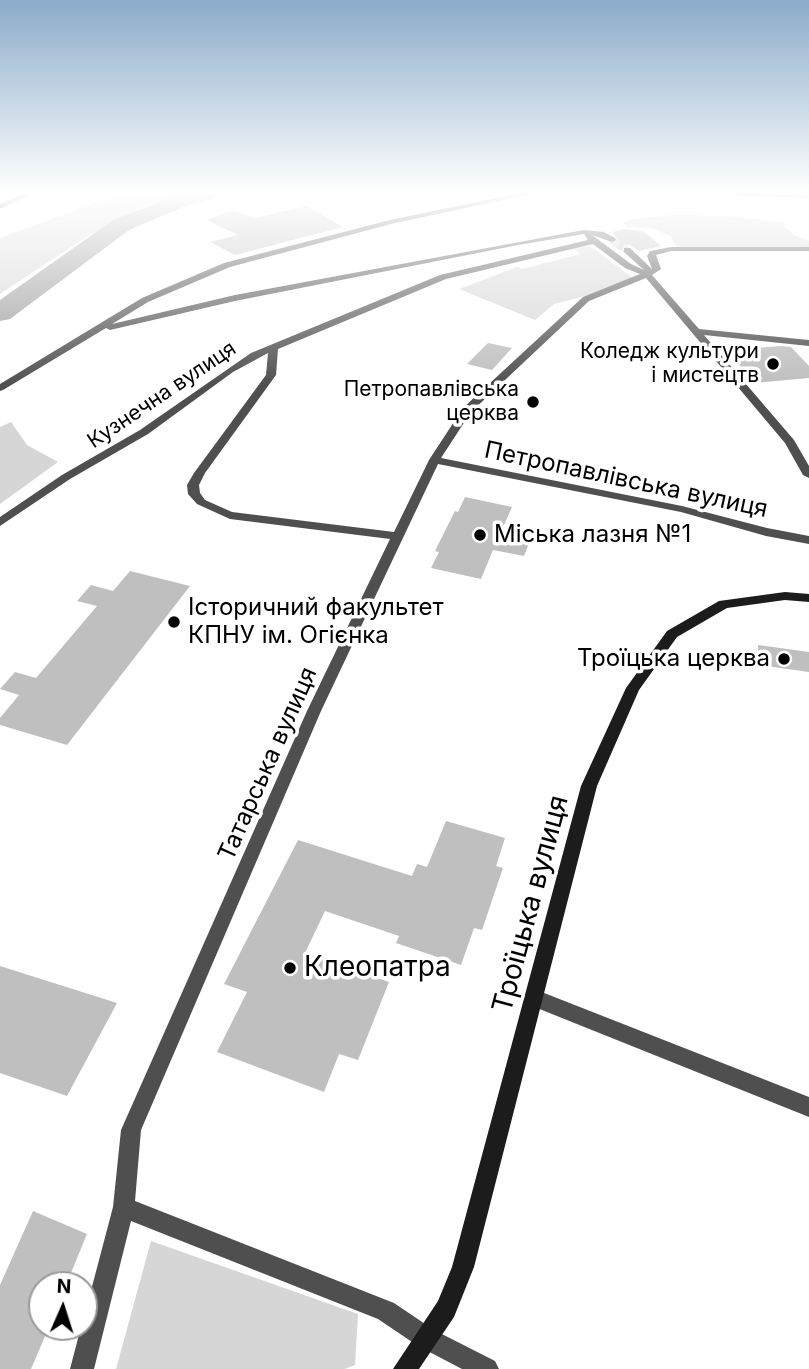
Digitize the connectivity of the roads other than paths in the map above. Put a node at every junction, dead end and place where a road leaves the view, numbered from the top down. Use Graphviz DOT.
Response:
graph roads {
  1 [pos="258,257"];
  2 [pos="456,257"];
  3 [pos="527,257"];
  4 [pos="615,257"];
  5 [pos="635,257"];
  6 [pos="651,257"];
  7 [pos="648,274"];
  8 [pos="98,330"];
  9 [pos="698,332"];
  10 [pos="809,343"];
  11 [pos="273,347"];
  12 [pos="0,388"];
  13 [pos="434,460"];
  14 [pos="809,475"];
  15 [pos="0,522"];
  16 [pos="399,536"];
  17 [pos="809,540"];
  18 [pos="809,598"];
  19 [pos="534,998"];
  20 [pos="809,1107"];
  21 [pos="124,1207"];
  22 [pos="426,1338"];
  23 [pos="82,1369"];
  24 [pos="405,1369"];
  25 [pos="487,1369"];
  1 -- 8 [label="street"];
  2 -- 8 [label="street"];
  3 -- 11 [label="street, Кузнечна вулиця"];
  4 -- 7 [label="street"];
  5 -- 7 [label="street"];
  6 -- 7 [label="street"];
  7 -- 9 [label="street"];
  7 -- 13 [label="street, Татарська вулиця"];
  8 -- 12 [label="street"];
  9 -- 10 [label="street"];
  9 -- 14 [label="street"];
  11 -- 15 [label="street, Кузнечна вулиця"];
  11 -- 16 [label="street"];
  13 -- 16 [label="street, Татарська вулиця"];
  13 -- 17 [label="street, Петропавлівська вулиця"];
  16 -- 21 [label="street, Татарська вулиця"];
  18 -- 19 [label="main road, Троїцька вулиця"];
  19 -- 20 [label="street"];
  19 -- 22 [label="main road, Троїцька вулиця"];
  21 -- 22 [label="street"];
  21 -- 23 [label="street, Татарська вулиця"];
  22 -- 24 [label="main road, Троїцька вулиця"];
  22 -- 25 [label="street"];
}
